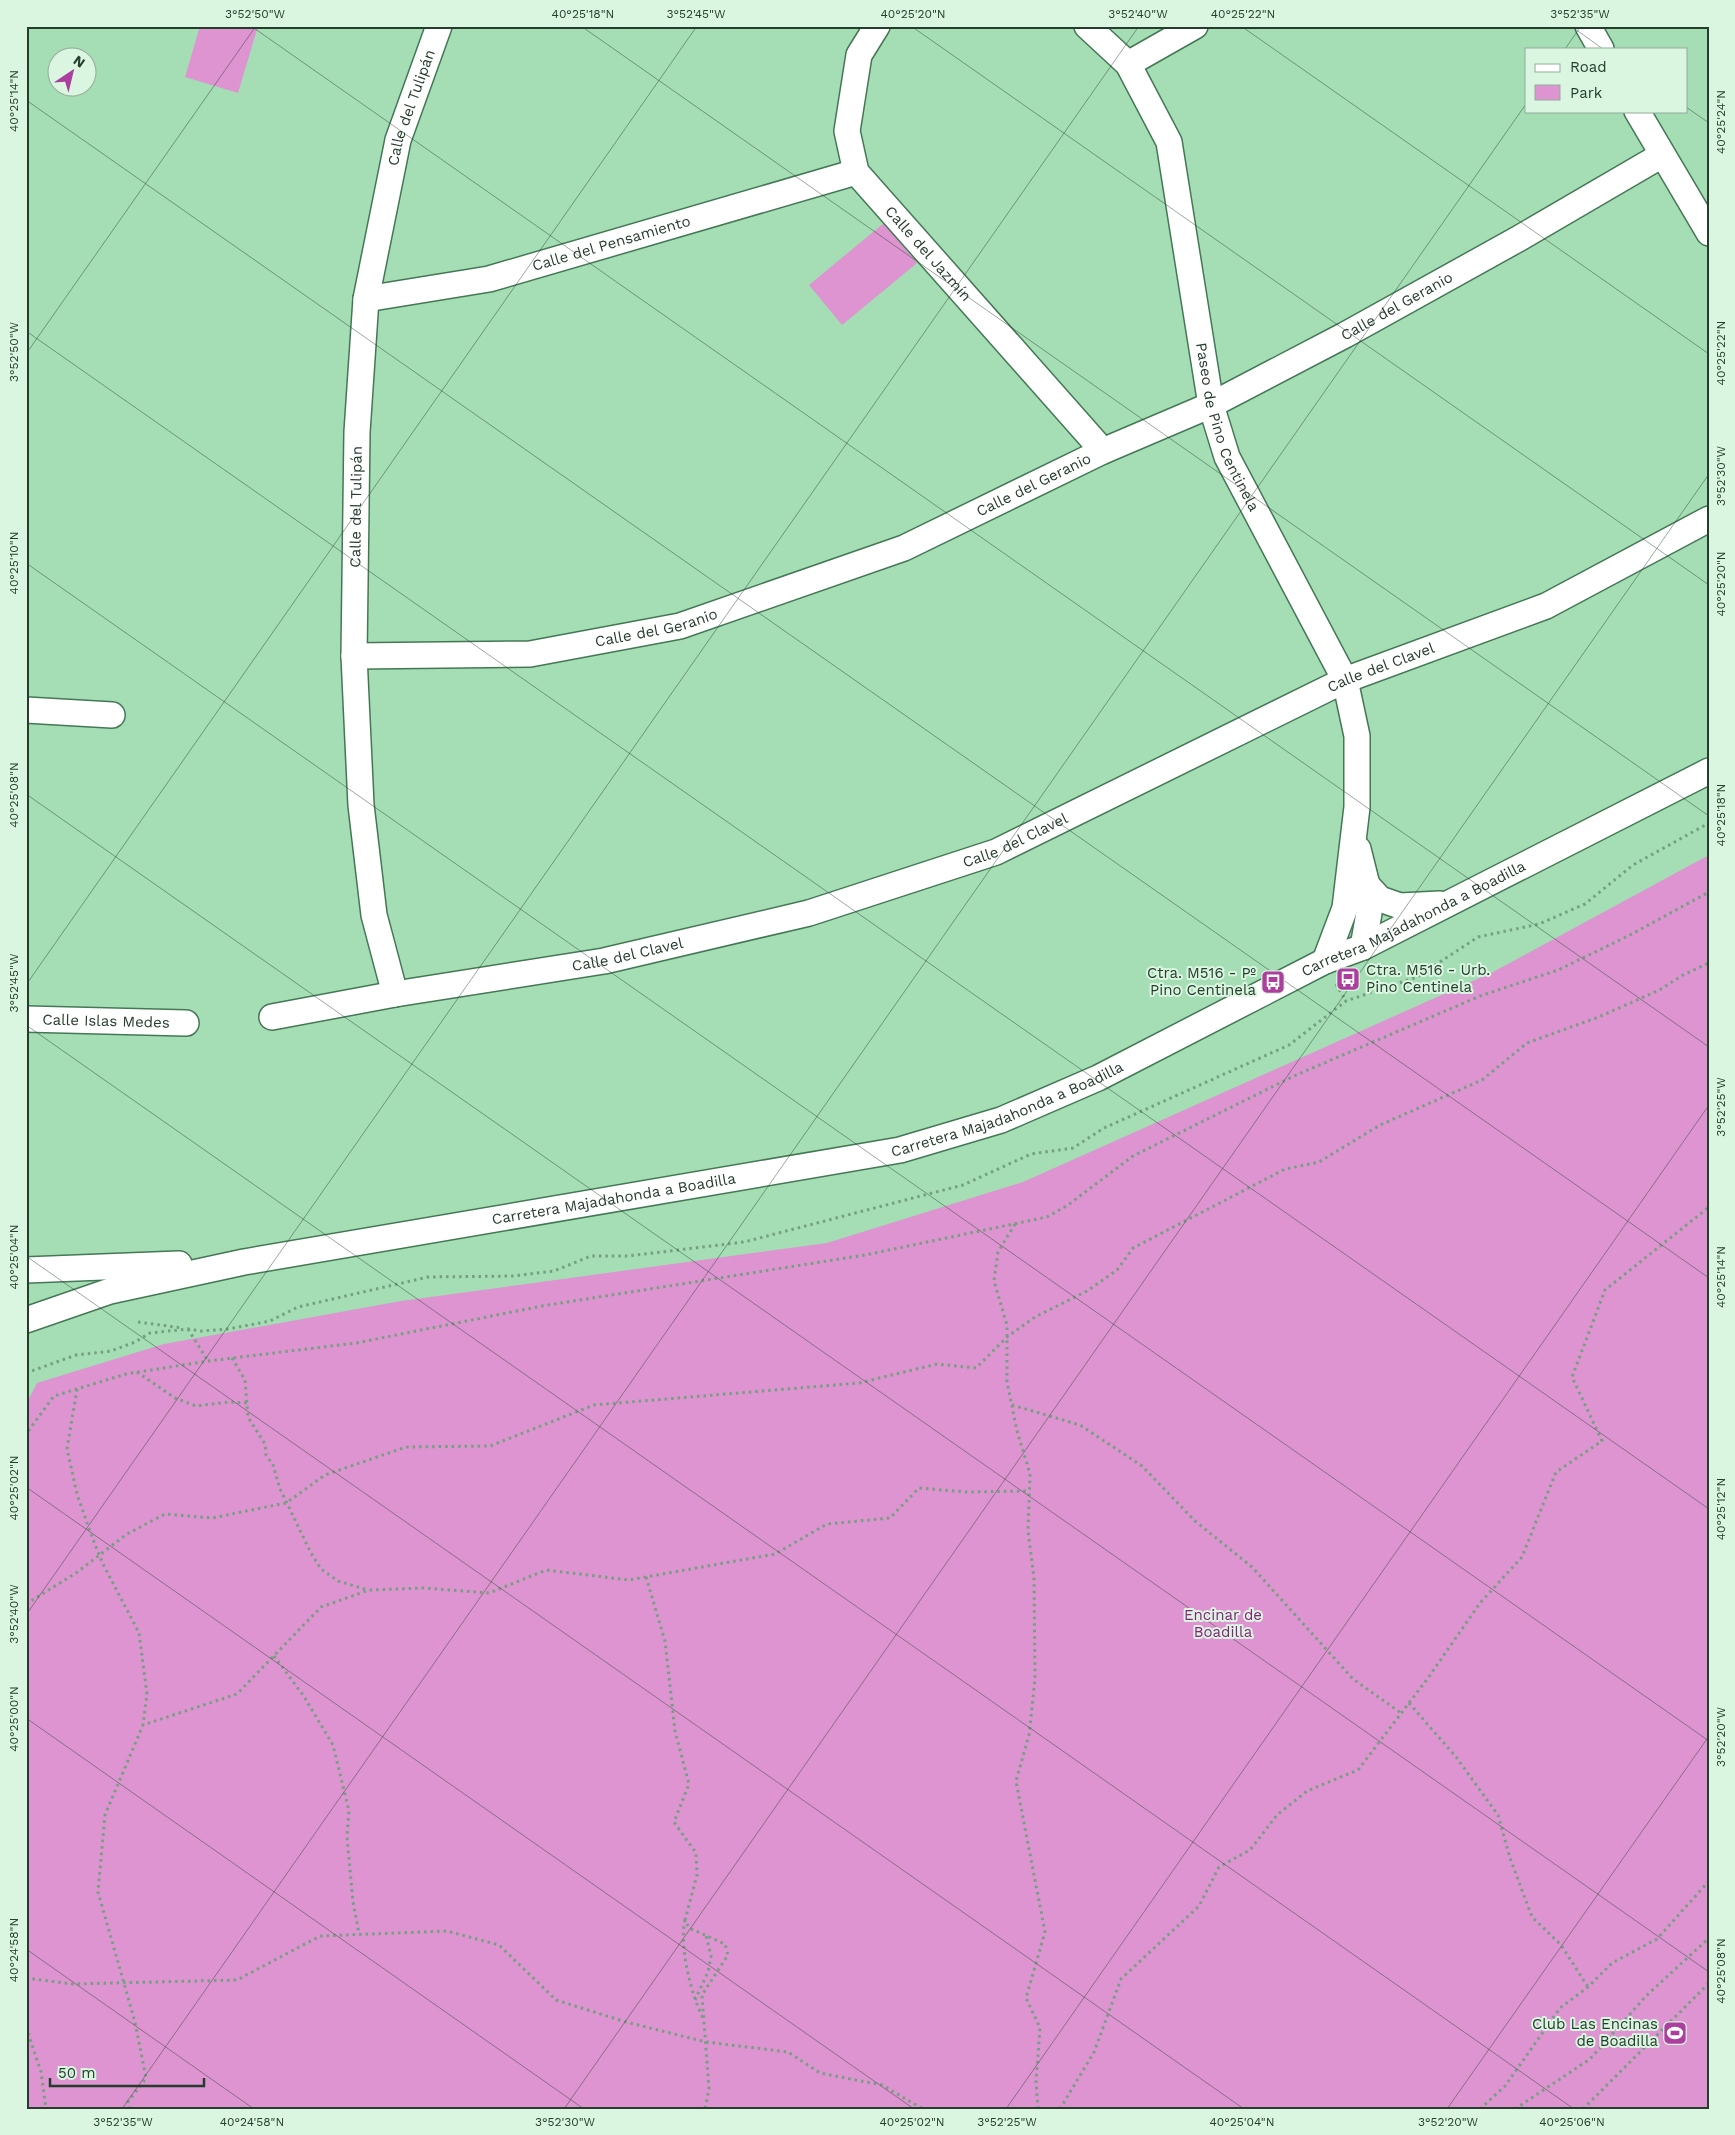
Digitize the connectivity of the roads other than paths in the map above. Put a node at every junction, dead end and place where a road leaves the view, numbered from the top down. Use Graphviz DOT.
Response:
graph roads {
  1 [pos="439,26"];
  2 [pos="877,26"];
  3 [pos="1087,26"];
  4 [pos="1195,26"];
  5 [pos="1588,26"];
  6 [pos="1600,48"];
  7 [pos="1128,64"];
  8 [pos="1638,112"];
  9 [pos="1662,155"];
  10 [pos="856,172"];
  11 [pos="1709,233"];
  12 [pos="366,299"];
  13 [pos="1212,405"];
  14 [pos="1103,451"];
  15 [pos="1709,519"];
  16 [pos="354,656"];
  17 [pos="1345,680"];
  18 [pos="26,710"];
  19 [pos="112,715"];
  20 [pos="1709,771"];
  21 [pos="1354,834"];
  22 [pos="1367,885"];
  23 [pos="1448,904"];
  24 [pos="1363,947"];
  25 [pos="1325,962"];
  26 [pos="395,994"];
  27 [pos="272,1017"];
  28 [pos="26,1019"];
  29 [pos="186,1022"];
  30 [pos="244,1262"];
  31 [pos="26,1270"];
  32 [pos="26,1320"];
  1 -- 12 [label="street, Calle del Tulipán"];
  2 -- 10 [label="street, Calle del Jazmín"];
  3 -- 7 [label="street, Paseo de Pino Centinela"];
  4 -- 7 [label="street"];
  5 -- 6 [label="street"];
  7 -- 13 [label="street, Paseo de Pino Centinela"];
  8 -- 9 [label="street"];
  9 -- 11 [label="street"];
  9 -- 13 [label="street, Calle del Geranio"];
  10 -- 12 [label="street, Calle del Pensamiento"];
  10 -- 14 [label="street, Calle del Jazmín"];
  12 -- 16 [label="street, Calle del Tulipán"];
  13 -- 14 [label="street, Calle del Geranio"];
  13 -- 17 [label="street, Paseo de Pino Centinela"];
  14 -- 16 [label="street, Calle del Geranio"];
  15 -- 17 [label="street, Calle del Clavel"];
  16 -- 26 [label="street, Calle del Tulipán"];
  17 -- 21 [label="street, Paseo de Pino Centinela"];
  17 -- 26 [label="street, Calle del Clavel"];
  18 -- 19 [label="street"];
  20 -- 23 [label="street, Carretera Majadahonda a Boadilla"];
  21 -- 22 [label="street"];
  21 -- 25 [label="street, Paseo de Pino Centinela"];
  22 -- 23 [label="street"];
  22 -- 24 [label="street"];
  23 -- 24 [label="street, Carretera Majadahonda a Boadilla"];
  24 -- 25 [label="street, Carretera Majadahonda a Boadilla"];
  25 -- 30 [label="street, Carretera Majadahonda a Boadilla"];
  26 -- 27 [label="street, Calle del Clavel"];
  28 -- 29 [label="street, Calle Islas Medes"];
  30 -- 31 [label="street, Carretera Majadahonda a Boadilla"];
  30 -- 32 [label="street, Carretera Majadahonda a Boadilla"];
}
